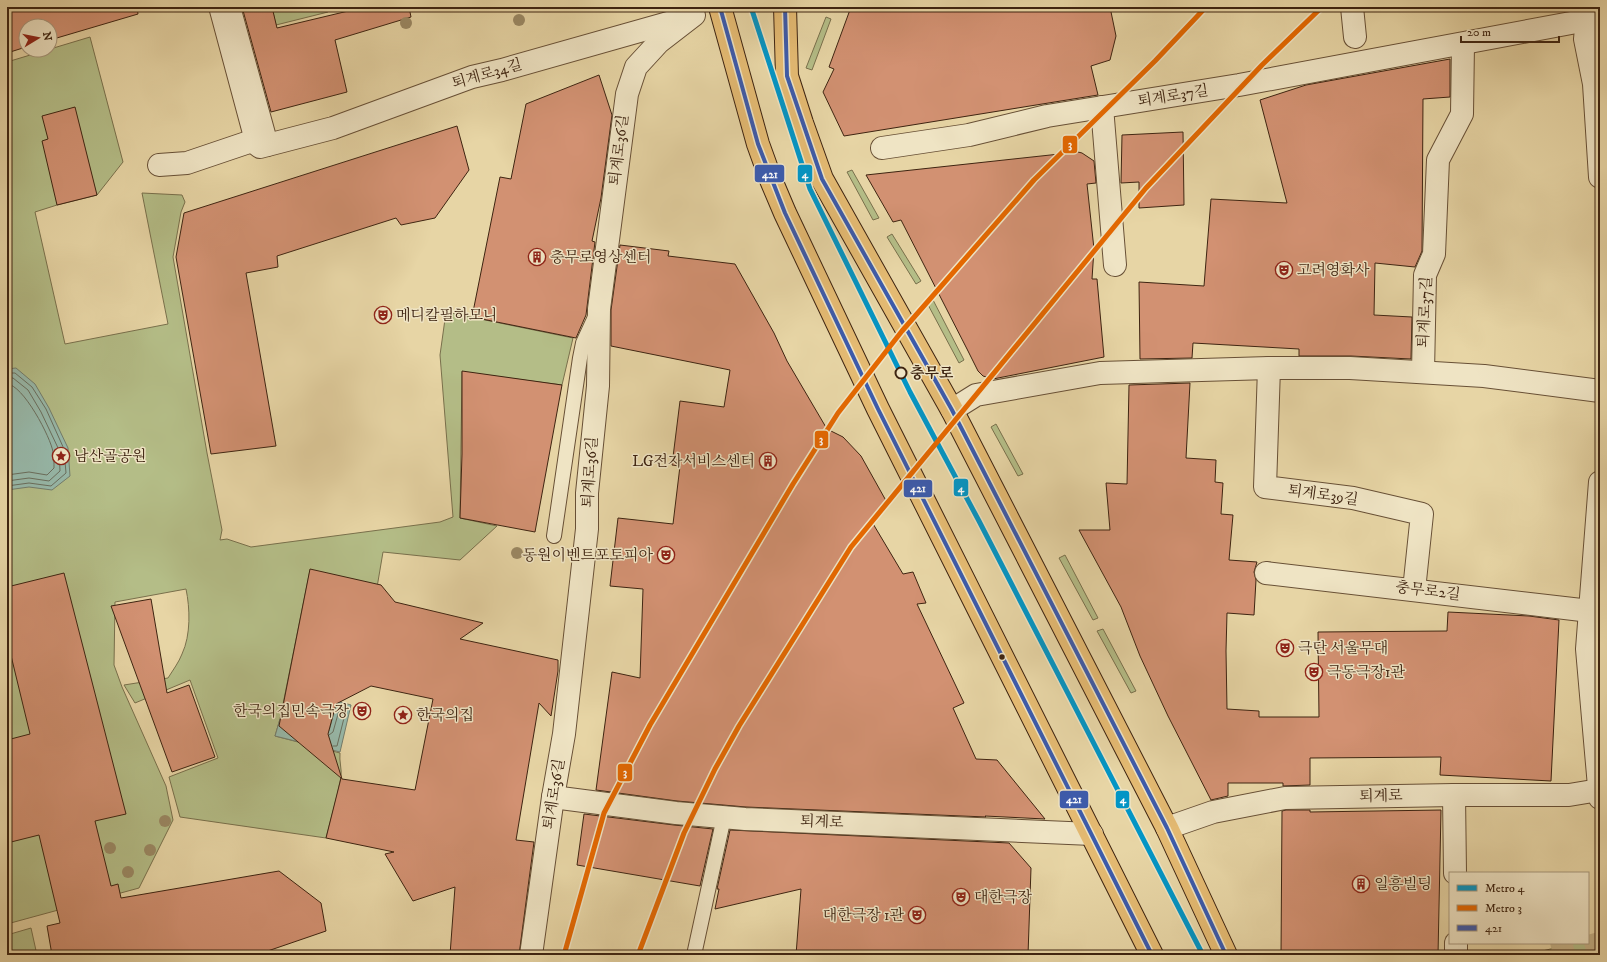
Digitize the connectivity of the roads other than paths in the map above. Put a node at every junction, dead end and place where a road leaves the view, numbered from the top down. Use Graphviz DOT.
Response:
graph roads {
  1 [pos="216,7"];
  2 [pos="229,7"];
  3 [pos="785,7"];
  4 [pos="1352,7"];
  5 [pos="722,8"];
  6 [pos="1587,14"];
  7 [pos="694,15"];
  8 [pos="1355,37"];
  9 [pos="1463,44"];
  10 [pos="1102,107"];
  11 [pos="260,143"];
  12 [pos="882,148"];
  13 [pos="159,165"];
  14 [pos="1600,177"];
  15 [pos="1115,265"];
  16 [pos="599,309"];
  17 [pos="1269,368"];
  18 [pos="1423,372"];
  19 [pos="1600,391"];
  20 [pos="952,410"];
  21 [pos="1600,482"];
  22 [pos="554,536"];
  23 [pos="1266,573"];
  24 [pos="1414,590"];
  25 [pos="1590,612"];
  26 [pos="1596,718"];
  27 [pos="1599,794"];
  28 [pos="1454,795"];
  29 [pos="553,796"];
  30 [pos="724,817"];
  31 [pos="1167,828"];
  32 [pos="1092,834"];
  33 [pos="1455,872"];
  34 [pos="531,955"];
  35 [pos="694,955"];
  36 [pos="1152,955"];
  37 [pos="1226,955"];
  1 -- 11 [label="lane"];
  2 -- 11 [label="street"];
  3 -- 20 [label="main road"];
  4 -- 8 [label="street"];
  5 -- 7 [label="street, 퇴계로34길"];
  5 -- 32 [label="main road"];
  6 -- 9 [label="street, 퇴계로37길"];
  6 -- 14 [label="street"];
  7 -- 11 [label="street, 퇴계로34길"];
  7 -- 16 [label="street, 퇴계로36길"];
  9 -- 10 [label="street, 퇴계로37길"];
  9 -- 18 [label="street, 퇴계로37길"];
  10 -- 12 [label="street, 퇴계로37길"];
  10 -- 15 [label="street"];
  11 -- 13 [label="street, 퇴계로34길"];
  16 -- 22 [label="lane"];
  16 -- 29 [label="street, 퇴계로36길"];
  17 -- 18 [label="street"];
  17 -- 20 [label="street"];
  17 -- 24 [label="street, 퇴계로39길"];
  18 -- 19 [label="street"];
  20 -- 31 [label="main road"];
  21 -- 25 [label="street"];
  23 -- 24 [label="street, 충무로2길"];
  24 -- 25 [label="street, 충무로2길"];
  25 -- 26 [label="street"];
  26 -- 27 [label="street"];
  27 -- 28 [label="street, 퇴계로"];
  28 -- 31 [label="street, 퇴계로"];
  28 -- 33 [label="street"];
  29 -- 30 [label="street, 퇴계로"];
  29 -- 34 [label="street, 퇴계로36길"];
  30 -- 32 [label="street, 퇴계로"];
  30 -- 35 [label="lane"];
  31 -- 37 [label="main road"];
  32 -- 36 [label="main road"];
}
